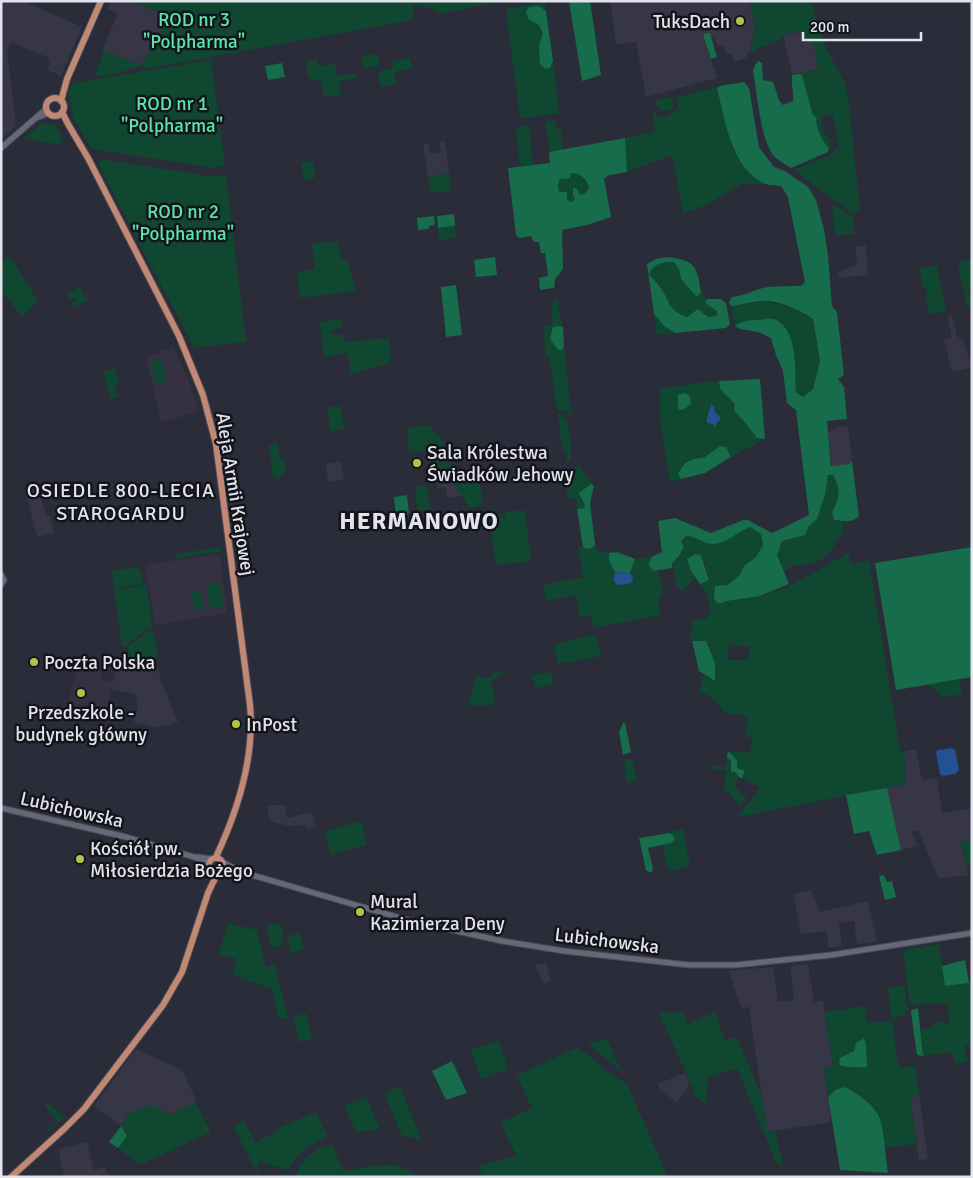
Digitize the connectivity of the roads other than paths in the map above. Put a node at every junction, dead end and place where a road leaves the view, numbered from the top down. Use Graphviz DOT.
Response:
graph roads {
  1 [pos="101,1"];
  2 [pos="58,100"];
  3 [pos="48,111"];
  4 [pos="60,114"];
  5 [pos="1,148"];
  6 [pos="1,574"];
  7 [pos="1,585"];
  8 [pos="1,808"];
  9 [pos="217,864"];
  10 [pos="972,933"];
  11 [pos="11,1177"];
  1 -- 2 [label="main road"];
  2 -- 3 [label="main road"];
  2 -- 4 [label="main road"];
  3 -- 4 [label="main road"];
  3 -- 5 [label="street"];
  4 -- 9 [label="main road, Aleja Armii Krajowej"];
  6 -- 7 [label="street"];
  8 -- 9 [label="street, Lubichowska"];
  9 -- 10 [label="street, Lubichowska"];
  9 -- 11 [label="main road, Aleja Armii Krajowej"];
}
